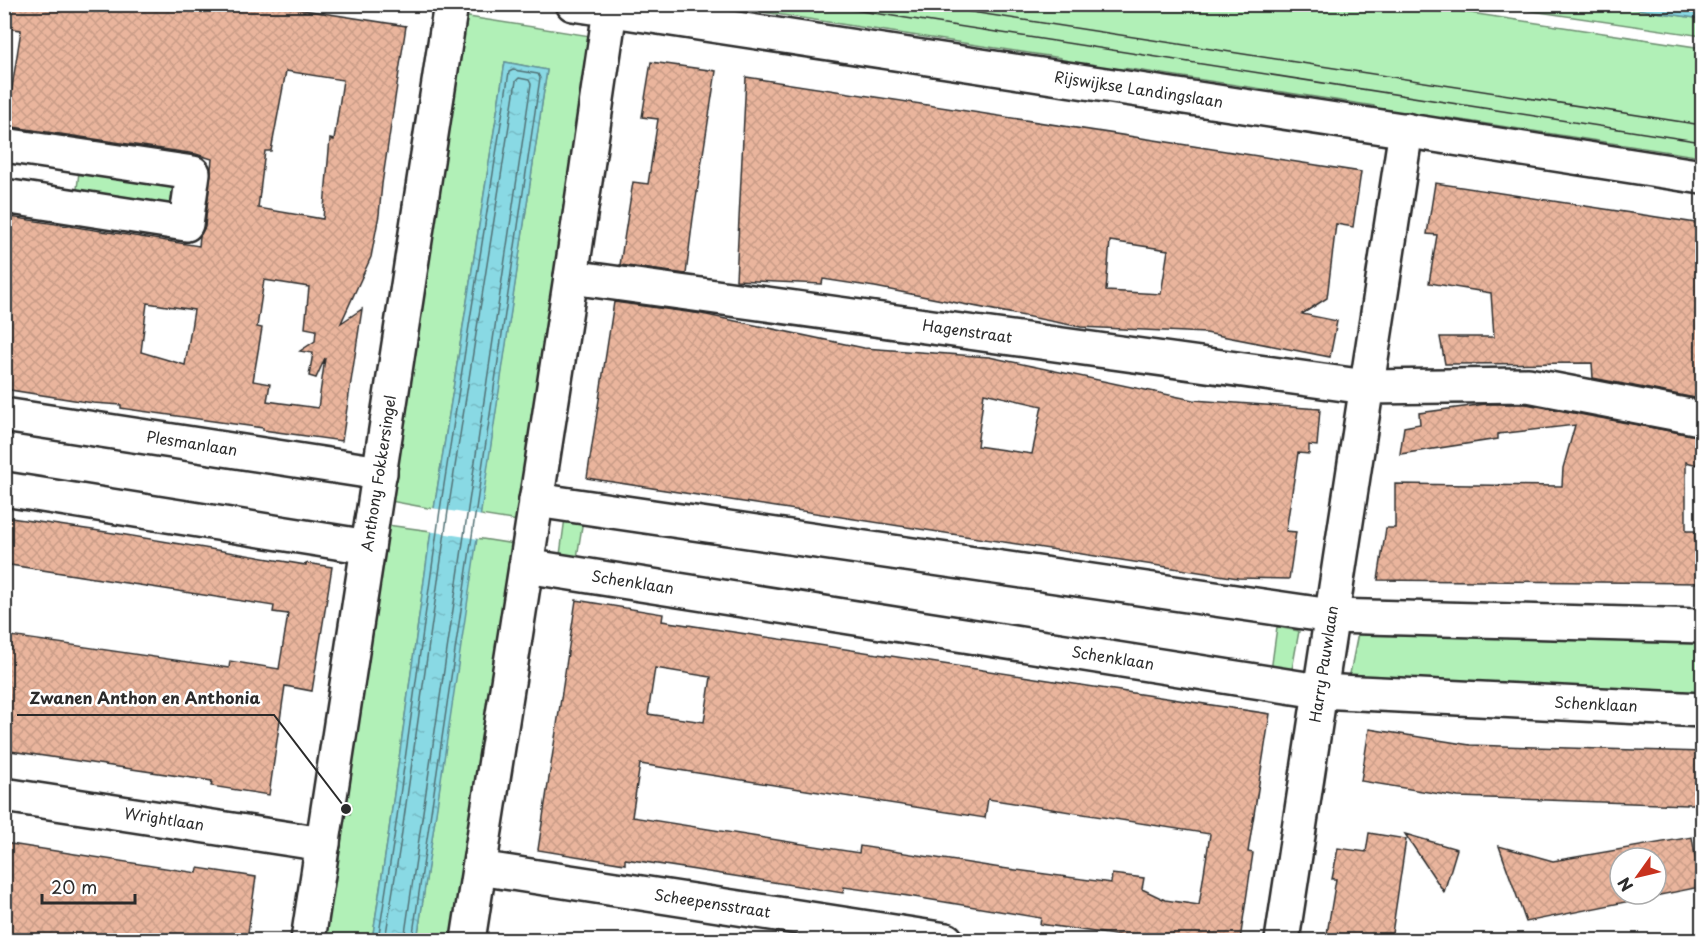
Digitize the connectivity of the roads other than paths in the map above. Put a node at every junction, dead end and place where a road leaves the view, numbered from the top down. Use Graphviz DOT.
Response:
graph roads {
  1 [pos="451,4"];
  2 [pos="573,4"];
  3 [pos="610,10"];
  4 [pos="1406,130"];
  5 [pos="4,145"];
  6 [pos="1702,177"];
  7 [pos="4,196"];
  8 [pos="571,277"];
  9 [pos="1366,387"];
  10 [pos="4,415"];
  11 [pos="1702,416"];
  12 [pos="380,473"];
  13 [pos="4,489"];
  14 [pos="536,500"];
  15 [pos="368,547"];
  16 [pos="526,566"];
  17 [pos="1331,616"];
  18 [pos="1702,626"];
  19 [pos="1319,691"];
  20 [pos="1702,710"];
  21 [pos="4,795"];
  22 [pos="323,844"];
  23 [pos="479,868"];
  24 [pos="308,940"];
  25 [pos="468,940"];
  26 [pos="946,940"];
  27 [pos="1281,940"];
  1 -- 12 [label="street, Anthony Fokkersingel"];
  2 -- 3 [label="street, Rijswijkse Landingslaan"];
  3 -- 4 [label="street, Rijswijkse Landingslaan"];
  3 -- 8 [label="street"];
  4 -- 6 [label="street, Rijswijkse Landingslaan"];
  4 -- 9 [label="street, Harry Pauwlaan"];
  5 -- 7 [label="street"];
  8 -- 9 [label="street, Hagenstraat"];
  8 -- 14 [label="street"];
  9 -- 11 [label="street"];
  9 -- 17 [label="street, Harry Pauwlaan"];
  10 -- 12 [label="street, Plesmanlaan"];
  12 -- 15 [label="street, Anthony Fokkersingel"];
  13 -- 15 [label="street"];
  14 -- 16 [label="street"];
  14 -- 17 [label="street"];
  15 -- 22 [label="street, Anthony Fokkersingel"];
  16 -- 19 [label="street, Schenklaan"];
  16 -- 23 [label="street"];
  17 -- 18 [label="street"];
  17 -- 19 [label="street, Harry Pauwlaan"];
  19 -- 20 [label="street, Schenklaan"];
  19 -- 27 [label="street, Harry Pauwlaan"];
  21 -- 22 [label="street, Wrightlaan"];
  22 -- 24 [label="street, Anthony Fokkersingel"];
  23 -- 25 [label="street"];
  23 -- 26 [label="street, Scheepensstraat"];
}
